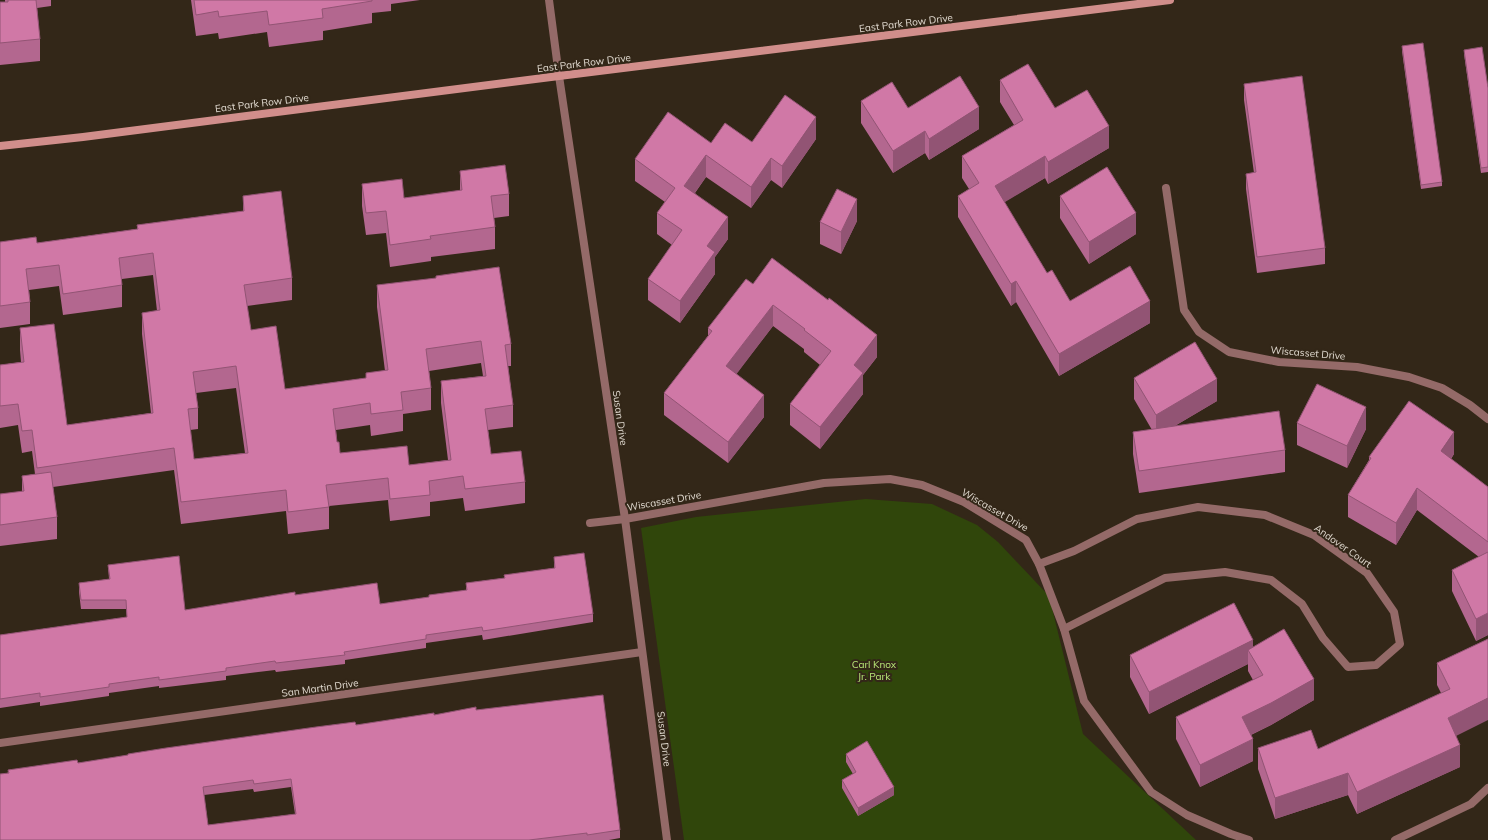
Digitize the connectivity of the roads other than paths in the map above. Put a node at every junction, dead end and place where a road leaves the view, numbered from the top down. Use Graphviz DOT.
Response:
graph roads {
  1 [pos="549,0"];
  2 [pos="1170,0"];
  3 [pos="559,76"];
  4 [pos="0,146"];
  5 [pos="1166,188"];
  6 [pos="1488,420"];
  7 [pos="625,519"];
  8 [pos="590,523"];
  9 [pos="1039,564"];
  10 [pos="1064,629"];
  11 [pos="642,652"];
  12 [pos="0,743"];
  13 [pos="1488,788"];
  14 [pos="667,840"];
  15 [pos="1249,840"];
  16 [pos="1395,840"];
  1 -- 3 [label="street, Susan Drive"];
  2 -- 3 [label="main road, East Park Row Drive"];
  3 -- 4 [label="main road, East Park Row Drive"];
  3 -- 7 [label="street, Susan Drive"];
  5 -- 6 [label="street, Wiscasset Drive"];
  7 -- 8 [label="street, Wiscasset Drive"];
  7 -- 9 [label="street, Wiscasset Drive"];
  7 -- 11 [label="street, Susan Drive"];
  9 -- 10 [label="street, Wiscasset Drive"];
  9 -- 10 [label="street, Andover Court"];
  10 -- 15 [label="street, Wiscasset Drive"];
  11 -- 12 [label="street, San Martin Drive"];
  11 -- 14 [label="street, Susan Drive"];
  13 -- 16 [label="street"];
}
